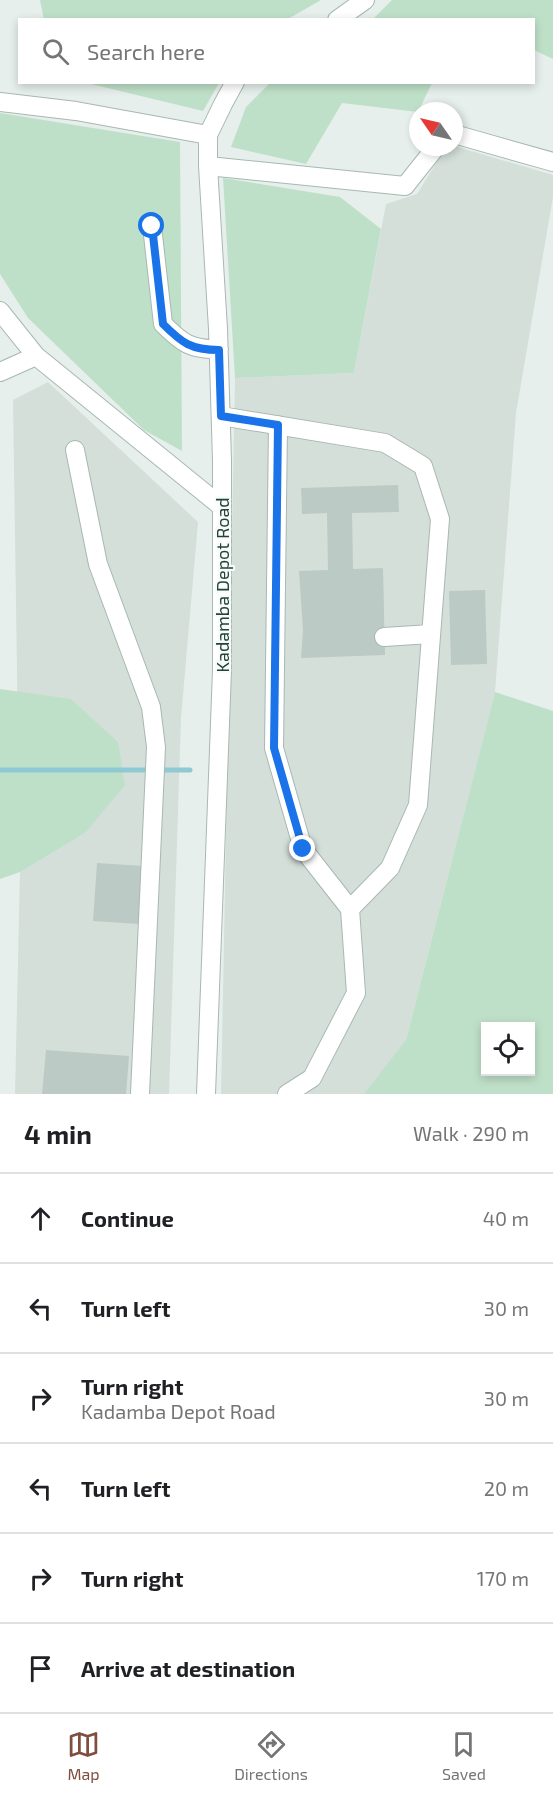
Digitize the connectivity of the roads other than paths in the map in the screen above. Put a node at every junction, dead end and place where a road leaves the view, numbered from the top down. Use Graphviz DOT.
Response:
graph roads {
  1 [pos="365,0"];
  2 [pos="340,18"];
  3 [pos="234,84"];
  4 [pos="0,102"];
  5 [pos="208,135"];
  6 [pos="463,137"];
  7 [pos="429,156"];
  8 [pos="553,162"];
  9 [pos="208,166"];
  10 [pos="152,226"];
  11 [pos="0,311"];
  12 [pos="219,350"];
  13 [pos="36,356"];
  14 [pos="0,372"];
  15 [pos="221,416"];
  16 [pos="278,425"];
  17 [pos="75,450"];
  18 [pos="222,507"];
  19 [pos="431,634"];
  20 [pos="384,637"];
  21 [pos="350,909"];
  22 [pos="141,1094"];
  23 [pos="206,1094"];
  24 [pos="287,1094"];
  1 -- 2 [label="street"];
  3 -- 5 [label="street, Kadamba Depot Road"];
  4 -- 5 [label="street"];
  5 -- 9 [label="street, Kadamba Depot Road"];
  6 -- 8 [label="street"];
  7 -- 9 [label="street"];
  9 -- 12 [label="street, Kadamba Depot Road"];
  10 -- 12 [label="street"];
  11 -- 13 [label="street"];
  12 -- 15 [label="street, Kadamba Depot Road"];
  13 -- 14 [label="street"];
  13 -- 18 [label="street"];
  15 -- 16 [label="street"];
  15 -- 18 [label="street, Kadamba Depot Road"];
  16 -- 19 [label="street"];
  16 -- 21 [label="street"];
  17 -- 22 [label="street"];
  18 -- 23 [label="street, Kadamba Depot Road"];
  19 -- 20 [label="street"];
  19 -- 21 [label="street"];
  21 -- 24 [label="street"];
}
